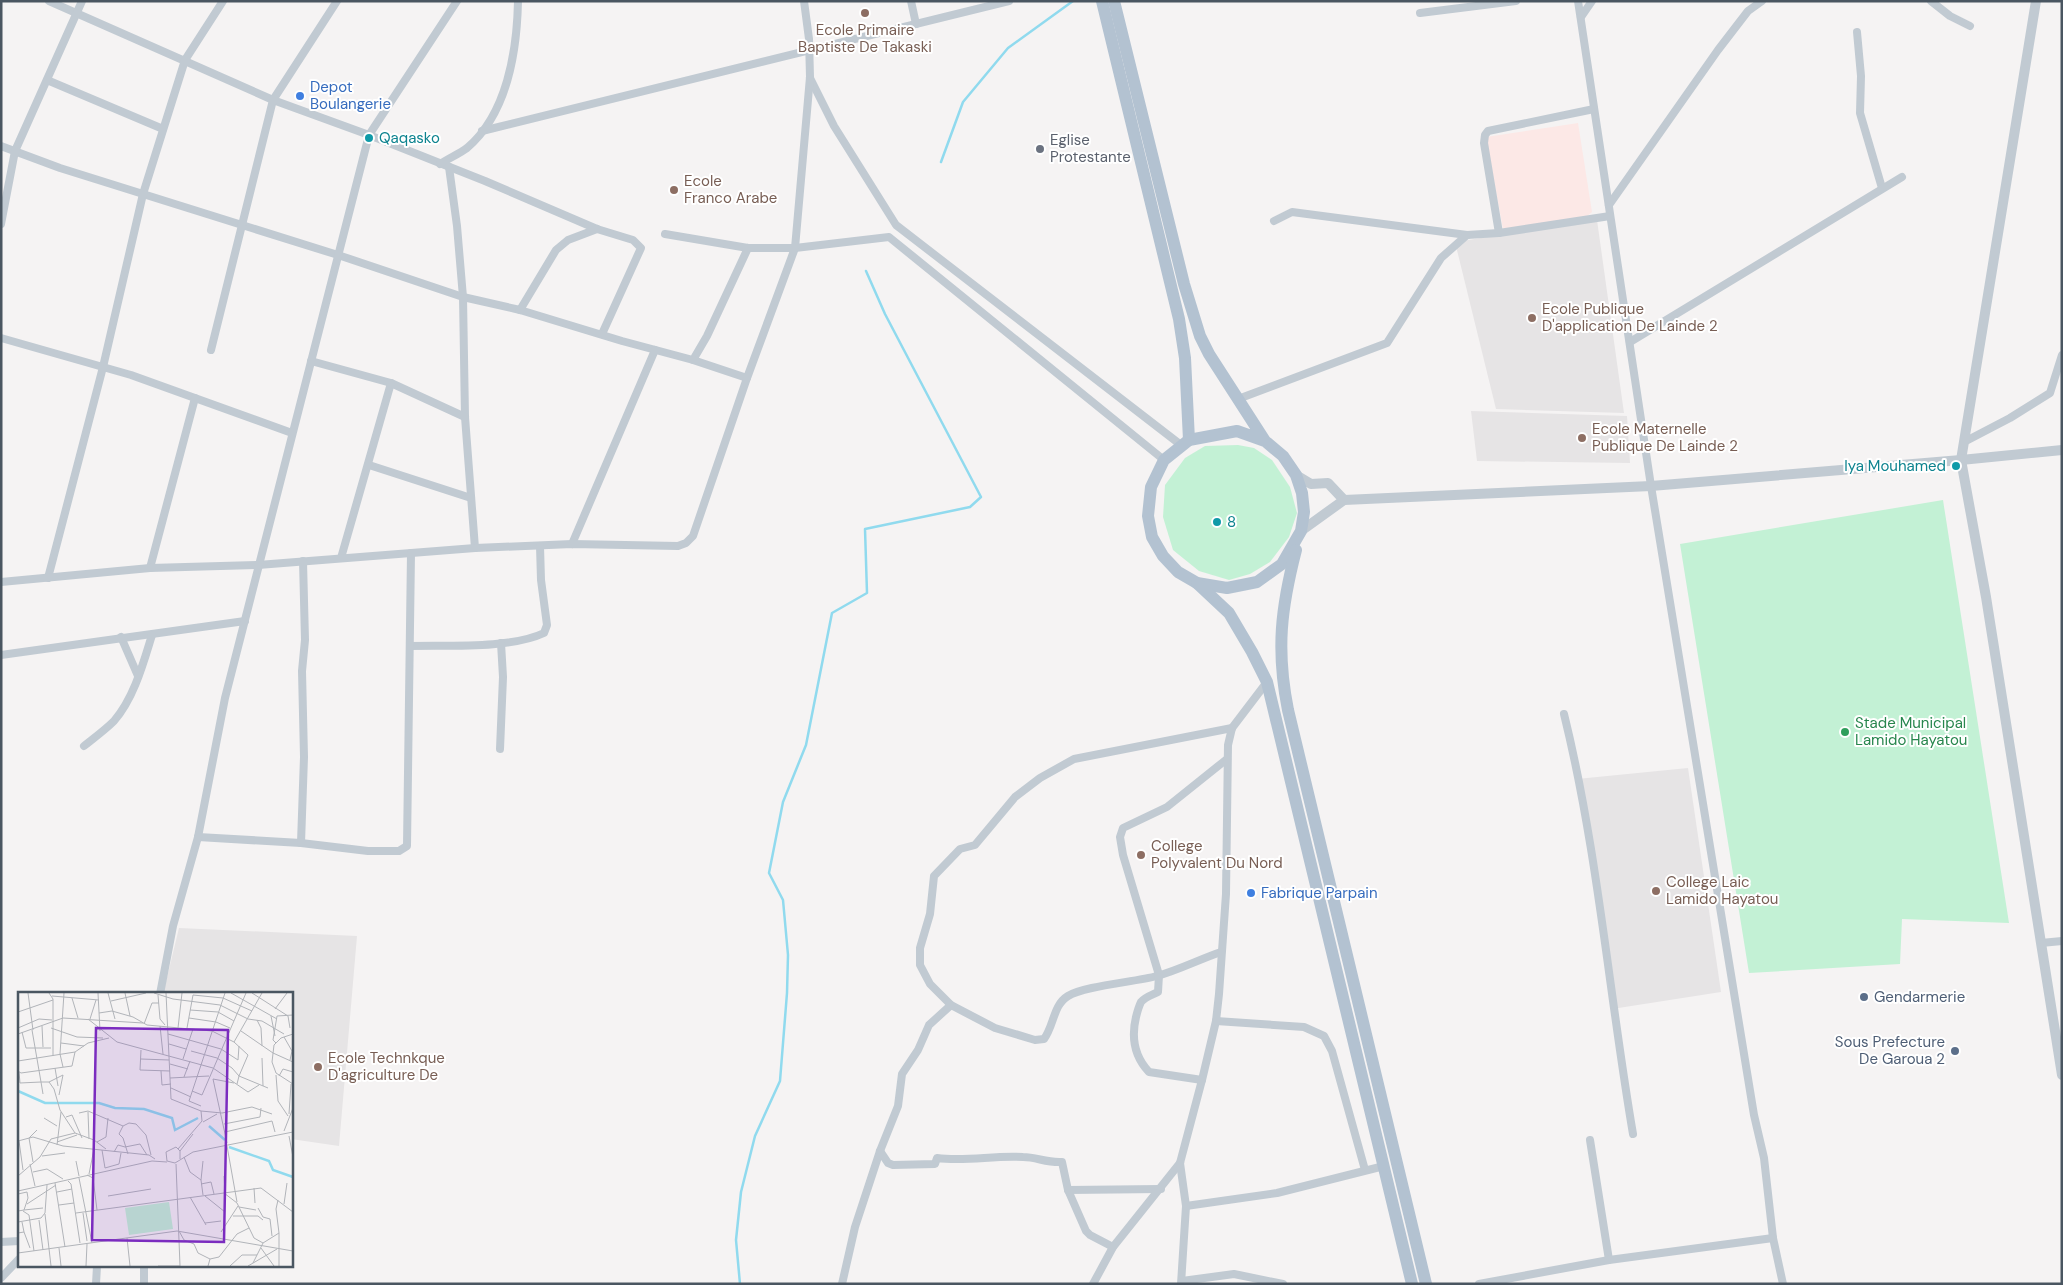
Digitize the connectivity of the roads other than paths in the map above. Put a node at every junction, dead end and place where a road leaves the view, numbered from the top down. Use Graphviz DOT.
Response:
graph roads {
  1 [pos="49,1"];
  2 [pos="82,1"];
  3 [pos="223,1"];
  4 [pos="337,1"];
  5 [pos="457,1"];
  6 [pos="518,1"];
  7 [pos="804,1"];
  8 [pos="910,1"];
  9 [pos="1009,1"];
  10 [pos="1102,1"];
  11 [pos="1114,1"];
  12 [pos="1516,1"];
  13 [pos="1578,1"];
  14 [pos="1592,1"];
  15 [pos="1762,1"];
  16 [pos="1931,1"];
  17 [pos="2036,1"];
  18 [pos="988,3"];
  19 [pos="77,13"];
  20 [pos="1420,13"];
  21 [pos="1581,17"];
  22 [pos="916,24"];
  23 [pos="1970,26"];
  24 [pos="1858,32"];
  25 [pos="810,50"];
  26 [pos="185,60"];
  27 [pos="810,77"];
  28 [pos="47,80"];
  29 [pos="273,100"];
  30 [pos="1594,109"];
  31 [pos="163,129"];
  32 [pos="482,131"];
  33 [pos="369,135"];
  34 [pos="1,146"];
  35 [pos="15,151"];
  36 [pos="440,164"];
  37 [pos="448,168"];
  38 [pos="1902,177"];
  39 [pos="1882,188"];
  40 [pos="143,194"];
  41 [pos="1609,205"];
  42 [pos="1610,216"];
  43 [pos="1274,221"];
  44 [pos="1,224"];
  45 [pos="242,225"];
  46 [pos="597,228"];
  47 [pos="1500,233"];
  48 [pos="665,234"];
  49 [pos="1467,235"];
  50 [pos="748,248"];
  51 [pos="795,248"];
  52 [pos="338,255"];
  53 [pos="463,297"];
  54 [pos="520,310"];
  55 [pos="602,334"];
  56 [pos="1,338"];
  57 [pos="1630,342"];
  58 [pos="211,350"];
  59 [pos="655,350"];
  60 [pos="2062,355"];
  61 [pos="693,360"];
  62 [pos="311,361"];
  63 [pos="103,367"];
  64 [pos="747,378"];
  65 [pos="391,383"];
  66 [pos="195,398"];
  67 [pos="1238,399"];
  68 [pos="465,417"];
  69 [pos="292,433"];
  70 [pos="1264,441"];
  71 [pos="1185,442"];
  72 [pos="1964,442"];
  73 [pos="2062,450"];
  74 [pos="1164,460"];
  75 [pos="1961,460"];
  76 [pos="369,466"];
  77 [pos="1296,474"];
  78 [pos="1651,486"];
  79 [pos="471,498"];
  80 [pos="1344,500"];
  81 [pos="1300,534"];
  82 [pos="572,544"];
  83 [pos="540,546"];
  84 [pos="475,548"];
  85 [pos="412,553"];
  86 [pos="341,558"];
  87 [pos="302,561"];
  88 [pos="258,564"];
  89 [pos="150,568"];
  90 [pos="48,578"];
  91 [pos="1,582"];
  92 [pos="1197,583"];
  93 [pos="245,621"];
  94 [pos="152,635"];
  95 [pos="120,637"];
  96 [pos="500,643"];
  97 [pos="410,646"];
  98 [pos="1,654"];
  99 [pos="138,676"];
  100 [pos="1266,682"];
  101 [pos="1564,714"];
  102 [pos="1232,728"];
  103 [pos="84,746"];
  104 [pos="500,749"];
  105 [pos="1227,759"];
  106 [pos="198,837"];
  107 [pos="301,843"];
  108 [pos="2062,941"];
  109 [pos="2041,944"];
  110 [pos="1221,952"];
  111 [pos="1159,975"];
  112 [pos="160,992"];
  113 [pos="951,1004"];
  114 [pos="1216,1021"];
  115 [pos="2062,1075"];
  116 [pos="1202,1080"];
  117 [pos="1633,1134"];
  118 [pos="1590,1140"];
  119 [pos="880,1150"];
  120 [pos="1180,1163"];
  121 [pos="1384,1166"];
  122 [pos="1365,1170"];
  123 [pos="1161,1188"];
  124 [pos="1068,1190"];
  125 [pos="1186,1206"];
  126 [pos="1773,1238"];
  127 [pos="18,1241"];
  128 [pos="1,1242"];
  129 [pos="1113,1247"];
  130 [pos="18,1260"];
  131 [pos="1609,1260"];
  132 [pos="97,1268"];
  133 [pos="144,1268"];
  134 [pos="1,1278"];
  135 [pos="1181,1282"];
  136 [pos="96,1284"];
  137 [pos="144,1284"];
  138 [pos="842,1284"];
  139 [pos="1093,1284"];
  140 [pos="1283,1284"];
  141 [pos="1412,1284"];
  142 [pos="1426,1284"];
  143 [pos="1479,1284"];
  144 [pos="1783,1284"];
  1 -- 19 [label="street"];
  2 -- 19 [label="street"];
  3 -- 26 [label="street"];
  4 -- 29 [label="street"];
  5 -- 33 [label="street"];
  6 -- 32 [label="street"];
  7 -- 25 [label="street"];
  8 -- 22 [label="street"];
  9 -- 18 [label="street"];
  10 -- 71 [label="main road"];
  11 -- 67 [label="main road"];
  12 -- 20 [label="street"];
  13 -- 21 [label="street"];
  14 -- 21 [label="street"];
  15 -- 41 [label="street"];
  16 -- 23 [label="street"];
  17 -- 72 [label="street"];
  18 -- 22 [label="street"];
  19 -- 26 [label="street"];
  19 -- 28 [label="street"];
  21 -- 30 [label="street"];
  22 -- 25 [label="street"];
  24 -- 39 [label="street"];
  25 -- 27 [label="street"];
  25 -- 32 [label="street"];
  26 -- 29 [label="street"];
  26 -- 31 [label="street"];
  27 -- 51 [label="street"];
  27 -- 71 [label="street"];
  28 -- 31 [label="street"];
  28 -- 35 [label="street"];
  29 -- 33 [label="street"];
  29 -- 45 [label="street"];
  30 -- 41 [label="street"];
  30 -- 47 [label="street"];
  31 -- 40 [label="street"];
  32 -- 36 [label="street"];
  33 -- 36 [label="street"];
  33 -- 52 [label="street"];
  34 -- 35 [label="street"];
  35 -- 40 [label="street"];
  35 -- 44 [label="street"];
  36 -- 37 [label="street"];
  37 -- 46 [label="street"];
  37 -- 53 [label="street"];
  38 -- 39 [label="street"];
  39 -- 57 [label="street"];
  40 -- 45 [label="street"];
  40 -- 63 [label="street"];
  41 -- 42 [label="street"];
  42 -- 47 [label="street"];
  42 -- 57 [label="street"];
  43 -- 49 [label="street"];
  45 -- 52 [label="street"];
  45 -- 58 [label="street"];
  46 -- 54 [label="street"];
  46 -- 55 [label="street"];
  47 -- 49 [label="street"];
  48 -- 50 [label="street"];
  49 -- 67 [label="street"];
  50 -- 51 [label="street"];
  50 -- 61 [label="street"];
  51 -- 64 [label="street"];
  51 -- 74 [label="street"];
  52 -- 53 [label="street"];
  52 -- 62 [label="street"];
  53 -- 54 [label="street"];
  53 -- 68 [label="street"];
  54 -- 55 [label="street"];
  55 -- 59 [label="street"];
  56 -- 63 [label="street"];
  57 -- 78 [label="street"];
  59 -- 61 [label="street"];
  59 -- 82 [label="street"];
  60 -- 72 [label="street"];
  61 -- 64 [label="street"];
  62 -- 65 [label="street"];
  62 -- 69 [label="street"];
  63 -- 66 [label="street"];
  63 -- 90 [label="street"];
  64 -- 82 [label="street"];
  65 -- 68 [label="street"];
  65 -- 76 [label="street"];
  66 -- 69 [label="street"];
  66 -- 89 [label="street"];
  67 -- 70 [label="main road"];
  68 -- 79 [label="street"];
  69 -- 88 [label="street"];
  70 -- 71 [label="main road"];
  70 -- 77 [label="main road"];
  71 -- 74 [label="main road"];
  72 -- 75 [label="street"];
  73 -- 75 [label="street"];
  74 -- 92 [label="main road"];
  75 -- 78 [label="street"];
  75 -- 109 [label="street"];
  76 -- 79 [label="street"];
  76 -- 86 [label="street"];
  77 -- 80 [label="street"];
  77 -- 81 [label="main road"];
  78 -- 80 [label="street"];
  78 -- 126 [label="street"];
  79 -- 84 [label="street"];
  80 -- 81 [label="street"];
  81 -- 92 [label="main road"];
  81 -- 142 [label="main road"];
  82 -- 83 [label="street"];
  83 -- 84 [label="street"];
  83 -- 96 [label="street"];
  84 -- 85 [label="street"];
  85 -- 86 [label="street"];
  85 -- 97 [label="street"];
  86 -- 87 [label="street"];
  87 -- 88 [label="street"];
  87 -- 107 [label="street"];
  88 -- 89 [label="street"];
  88 -- 93 [label="street"];
  89 -- 90 [label="street"];
  90 -- 91 [label="street"];
  92 -- 100 [label="main road"];
  93 -- 94 [label="street"];
  93 -- 106 [label="street"];
  94 -- 95 [label="street"];
  94 -- 99 [label="street"];
  95 -- 98 [label="street"];
  95 -- 99 [label="street"];
  96 -- 97 [label="street"];
  96 -- 104 [label="street"];
  97 -- 107 [label="street"];
  99 -- 103 [label="street"];
  100 -- 102 [label="street"];
  100 -- 121 [label="main road"];
  101 -- 117 [label="street"];
  102 -- 105 [label="street"];
  102 -- 113 [label="street"];
  105 -- 110 [label="street"];
  105 -- 111 [label="street"];
  106 -- 107 [label="street"];
  106 -- 112 [label="street"];
  108 -- 109 [label="street"];
  109 -- 115 [label="street"];
  110 -- 111 [label="street"];
  110 -- 114 [label="street"];
  111 -- 113 [label="street"];
  111 -- 116 [label="street"];
  113 -- 119 [label="street"];
  114 -- 116 [label="street"];
  114 -- 122 [label="street"];
  116 -- 120 [label="street"];
  118 -- 131 [label="street"];
  119 -- 124 [label="street"];
  119 -- 138 [label="street"];
  120 -- 123 [label="street"];
  120 -- 125 [label="street"];
  121 -- 122 [label="street"];
  121 -- 141 [label="main road"];
  122 -- 125 [label="street"];
  123 -- 124 [label="street"];
  123 -- 129 [label="street"];
  124 -- 129 [label="street"];
  125 -- 135 [label="street"];
  126 -- 131 [label="street"];
  126 -- 144 [label="street"];
  127 -- 128 [label="street"];
  129 -- 139 [label="street"];
  130 -- 134 [label="street"];
  131 -- 143 [label="street"];
  132 -- 136 [label="street"];
  133 -- 137 [label="street"];
  135 -- 140 [label="street"];
}
